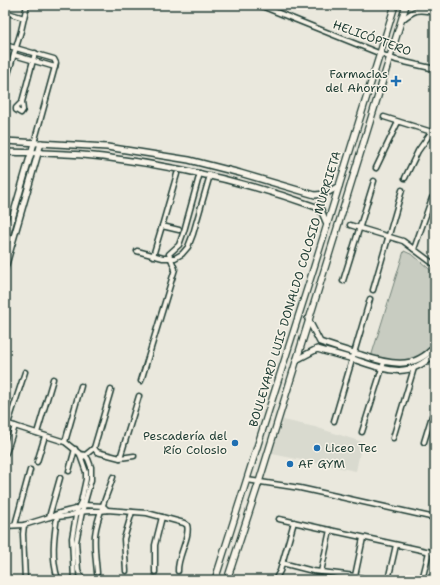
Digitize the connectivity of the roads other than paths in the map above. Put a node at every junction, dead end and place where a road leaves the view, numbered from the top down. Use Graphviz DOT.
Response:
graph roads {
  1 [pos="27,5"];
  2 [pos="259,5"];
  3 [pos="395,5"];
  4 [pos="406,5"];
  5 [pos="422,7"];
  6 [pos="5,12"];
  7 [pos="435,12"];
  8 [pos="24,18"];
  9 [pos="402,20"];
  10 [pos="5,45"];
  11 [pos="16,48"];
  12 [pos="35,53"];
  13 [pos="380,54"];
  14 [pos="14,55"];
  15 [pos="389,57"];
  16 [pos="33,60"];
  17 [pos="55,67"];
  18 [pos="435,68"];
  19 [pos="6,78"];
  20 [pos="5,84"];
  21 [pos="22,102"];
  22 [pos="384,117"];
  23 [pos="398,122"];
  24 [pos="435,127"];
  25 [pos="433,133"];
  26 [pos="5,141"];
  27 [pos="34,143"];
  28 [pos="41,143"];
  29 [pos="5,152"];
  30 [pos="31,153"];
  31 [pos="38,153"];
  32 [pos="376,168"];
  33 [pos="200,173"];
  34 [pos="177,174"];
  35 [pos="210,175"];
  36 [pos="405,178"];
  37 [pos="374,181"];
  38 [pos="339,186"];
  39 [pos="402,190"];
  40 [pos="432,198"];
  41 [pos="327,224"];
  42 [pos="350,225"];
  43 [pos="162,226"];
  44 [pos="359,228"];
  45 [pos="179,230"];
  46 [pos="389,236"];
  47 [pos="5,243"];
  48 [pos="414,249"];
  49 [pos="137,252"];
  50 [pos="154,256"];
  51 [pos="170,258"];
  52 [pos="435,265"];
  53 [pos="314,267"];
  54 [pos="5,268"];
  55 [pos="324,270"];
  56 [pos="343,281"];
  57 [pos="372,290"];
  58 [pos="370,299"];
  59 [pos="308,319"];
  60 [pos="320,342"];
  61 [pos="435,346"];
  62 [pos="335,347"];
  63 [pos="317,349"];
  64 [pos="333,353"];
  65 [pos="354,353"];
  66 [pos="434,354"];
  67 [pos="352,359"];
  68 [pos="296,360"];
  69 [pos="384,362"];
  70 [pos="414,368"];
  71 [pos="382,369"];
  72 [pos="24,372"];
  73 [pos="53,379"];
  74 [pos="141,381"];
  75 [pos="81,386"];
  76 [pos="110,390"];
  77 [pos="139,396"];
  78 [pos="435,406"];
  79 [pos="334,421"];
  80 [pos="7,424"];
  81 [pos="15,426"];
  82 [pos="362,432"];
  83 [pos="37,433"];
  84 [pos="45,436"];
  85 [pos="393,438"];
  86 [pos="64,442"];
  87 [pos="424,442"];
  88 [pos="75,449"];
  89 [pos="95,450"];
  90 [pos="6,453"];
  91 [pos="134,456"];
  92 [pos="82,457"];
  93 [pos="120,458"];
  94 [pos="88,459"];
  95 [pos="37,462"];
  96 [pos="30,470"];
  97 [pos="68,471"];
  98 [pos="113,477"];
  99 [pos="60,478"];
  100 [pos="248,480"];
  101 [pos="259,482"];
  102 [pos="84,505"];
  103 [pos="104,509"];
  104 [pos="77,510"];
  105 [pos="82,512"];
  106 [pos="132,512"];
  107 [pos="76,515"];
  108 [pos="54,516"];
  109 [pos="162,518"];
  110 [pos="435,518"];
  111 [pos="279,519"];
  112 [pos="294,522"];
  113 [pos="15,525"];
  114 [pos="24,525"];
  115 [pos="5,526"];
  116 [pos="330,530"];
  117 [pos="363,538"];
  118 [pos="396,545"];
  119 [pos="429,552"];
  120 [pos="435,553"];
  121 [pos="282,563"];
  122 [pos="126,571"];
  123 [pos="178,571"];
  124 [pos="155,572"];
  125 [pos="321,572"];
  126 [pos="97,573"];
  127 [pos="355,576"];
  128 [pos="279,578"];
  129 [pos="58,579"];
  130 [pos="25,580"];
  131 [pos="74,580"];
  132 [pos="83,580"];
  133 [pos="215,580"];
  134 [pos="227,580"];
  135 [pos="275,580"];
  136 [pos="369,580"];
  137 [pos="388,580"];
  138 [pos="422,580"];
  1 -- 8 [label="street"];
  2 -- 13 [label="street, HELICÓPTERO"];
  3 -- 13 [label="main road, BOULEVARD LUIS DONALDO COLOSIO MURRIETA"];
  4 -- 9 [label="main road, BOULEVARD LUIS DONALDO COLOSIO MURRIETA"];
  5 -- 7 [label="street"];
  5 -- 9 [label="street"];
  6 -- 8 [label="street"];
  8 -- 11 [label="street"];
  9 -- 15 [label="main road, BOULEVARD LUIS DONALDO COLOSIO MURRIETA"];
  10 -- 11 [label="street"];
  11 -- 12 [label="street"];
  11 -- 14 [label="street"];
  12 -- 16 [label="street"];
  12 -- 17 [label="street"];
  13 -- 15 [label="street, HELICÓPTERO"];
  13 -- 38 [label="main road, BOULEVARD LUIS DONALDO COLOSIO MURRIETA"];
  14 -- 16 [label="street"];
  14 -- 19 [label="street"];
  15 -- 18 [label="street, HELICÓPTERO"];
  15 -- 55 [label="main road, BOULEVARD LUIS DONALDO COLOSIO MURRIETA"];
  16 -- 17 [label="street"];
  16 -- 21 [label="street"];
  17 -- 27 [label="street"];
  19 -- 20 [label="street"];
  22 -- 23 [label="street"];
  23 -- 25 [label="street"];
  23 -- 32 [label="street"];
  24 -- 25 [label="street"];
  25 -- 36 [label="street"];
  26 -- 27 [label="street"];
  27 -- 28 [label="street"];
  27 -- 30 [label="street"];
  28 -- 31 [label="street"];
  28 -- 38 [label="street"];
  29 -- 30 [label="street"];
  30 -- 31 [label="street"];
  30 -- 47 [label="street"];
  31 -- 33 [label="street"];
  31 -- 54 [label="street"];
  33 -- 35 [label="street"];
  33 -- 51 [label="street"];
  34 -- 43 [label="street"];
  35 -- 41 [label="street"];
  35 -- 51 [label="street"];
  37 -- 44 [label="street"];
  38 -- 41 [label="main road, BOULEVARD LUIS DONALDO COLOSIO MURRIETA"];
  39 -- 46 [label="street"];
  40 -- 48 [label="street"];
  41 -- 53 [label="main road, BOULEVARD LUIS DONALDO COLOSIO MURRIETA"];
  42 -- 44 [label="street"];
  43 -- 45 [label="street"];
  43 -- 50 [label="street"];
  44 -- 46 [label="street"];
  44 -- 56 [label="street"];
  46 -- 48 [label="street"];
  46 -- 57 [label="street"];
  48 -- 52 [label="street"];
  49 -- 50 [label="street"];
  50 -- 51 [label="street"];
  51 -- 74 [label="street"];
  53 -- 55 [label="main road"];
  53 -- 100 [label="main road, BOULEVARD LUIS DONALDO COLOSIO MURRIETA"];
  55 -- 59 [label="main road, BOULEVARD LUIS DONALDO COLOSIO MURRIETA"];
  58 -- 65 [label="street"];
  59 -- 60 [label="street"];
  59 -- 68 [label="main road, BOULEVARD LUIS DONALDO COLOSIO MURRIETA"];
  60 -- 62 [label="street"];
  60 -- 63 [label="street"];
  61 -- 66 [label="street"];
  62 -- 64 [label="street"];
  62 -- 65 [label="street"];
  63 -- 64 [label="street"];
  63 -- 68 [label="street"];
  64 -- 67 [label="street"];
  65 -- 67 [label="street"];
  65 -- 69 [label="street"];
  66 -- 69 [label="street"];
  66 -- 70 [label="street"];
  67 -- 71 [label="street"];
  67 -- 79 [label="street"];
  68 -- 101 [label="main road, BOULEVARD LUIS DONALDO COLOSIO MURRIETA"];
  69 -- 71 [label="street"];
  70 -- 71 [label="street"];
  70 -- 85 [label="street"];
  71 -- 82 [label="street"];
  72 -- 80 [label="street"];
  73 -- 83 [label="street"];
  75 -- 86 [label="street"];
  76 -- 89 [label="street"];
  77 -- 93 [label="street"];
  78 -- 87 [label="street"];
  80 -- 81 [label="street"];
  81 -- 83 [label="street"];
  81 -- 90 [label="street"];
  83 -- 84 [label="street"];
  84 -- 86 [label="street"];
  84 -- 95 [label="street"];
  86 -- 88 [label="street"];
  88 -- 92 [label="street"];
  88 -- 97 [label="street"];
  89 -- 92 [label="street"];
  89 -- 93 [label="street"];
  89 -- 94 [label="street"];
  91 -- 93 [label="street"];
  92 -- 94 [label="street"];
  92 -- 104 [label="street"];
  94 -- 102 [label="street"];
  96 -- 113 [label="street"];
  98 -- 103 [label="street"];
  99 -- 108 [label="street"];
  100 -- 101 [label="street"];
  100 -- 133 [label="main road, BOULEVARD LUIS DONALDO COLOSIO MURRIETA"];
  101 -- 110 [label="street"];
  101 -- 134 [label="main road, BOULEVARD LUIS DONALDO COLOSIO MURRIETA"];
  102 -- 103 [label="street"];
  102 -- 104 [label="street"];
  102 -- 105 [label="street"];
  103 -- 105 [label="street"];
  103 -- 106 [label="street"];
  103 -- 126 [label="street"];
  104 -- 107 [label="street"];
  104 -- 108 [label="street"];
  105 -- 107 [label="street"];
  105 -- 132 [label="street"];
  106 -- 109 [label="street"];
  106 -- 122 [label="street"];
  107 -- 108 [label="street"];
  107 -- 131 [label="street"];
  108 -- 114 [label="street"];
  108 -- 129 [label="street"];
  109 -- 123 [label="street"];
  109 -- 124 [label="street"];
  111 -- 112 [label="street"];
  112 -- 116 [label="street"];
  112 -- 121 [label="street"];
  113 -- 114 [label="street"];
  113 -- 115 [label="street"];
  114 -- 130 [label="street"];
  116 -- 117 [label="street"];
  116 -- 125 [label="street"];
  117 -- 118 [label="street"];
  117 -- 127 [label="street"];
  118 -- 119 [label="street"];
  118 -- 137 [label="street"];
  119 -- 120 [label="street"];
  119 -- 138 [label="street"];
  121 -- 125 [label="street"];
  121 -- 128 [label="street"];
  125 -- 127 [label="street"];
  127 -- 136 [label="street"];
  128 -- 135 [label="street"];
}
